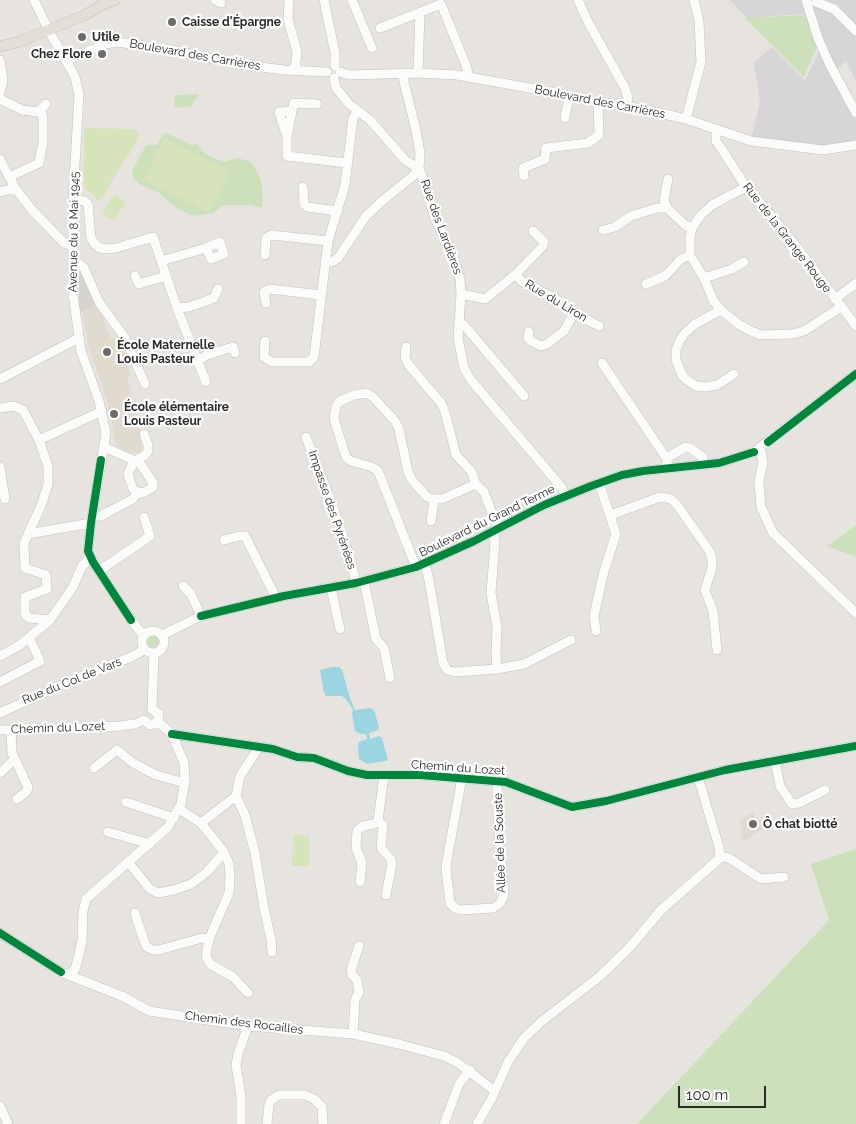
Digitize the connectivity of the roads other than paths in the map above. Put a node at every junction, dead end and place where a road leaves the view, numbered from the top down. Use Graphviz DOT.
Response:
graph roads {
  1 [pos="34,0"];
  2 [pos="115,0"];
  3 [pos="289,0"];
  4 [pos="325,0"];
  5 [pos="352,0"];
  6 [pos="578,0"];
  7 [pos="694,0"];
  8 [pos="806,0"];
  9 [pos="816,1"];
  10 [pos="420,12"];
  11 [pos="814,23"];
  12 [pos="47,27"];
  13 [pos="380,28"];
  14 [pos="856,31"];
  15 [pos="0,46"];
  16 [pos="372,48"];
  17 [pos="0,60"];
  18 [pos="66,60"];
  19 [pos="295,70"];
  20 [pos="334,72"];
  21 [pos="418,73"];
  22 [pos="404,74"];
  23 [pos="469,77"];
  24 [pos="0,93"];
  25 [pos="569,96"];
  26 [pos="0,99"];
  27 [pos="598,102"];
  28 [pos="46,104"];
  29 [pos="317,104"];
  30 [pos="626,106"];
  31 [pos="38,112"];
  32 [pos="358,112"];
  33 [pos="856,113"];
  34 [pos="565,118"];
  35 [pos="686,119"];
  36 [pos="720,132"];
  37 [pos="856,145"];
  38 [pos="0,159"];
  39 [pos="347,163"];
  40 [pos="419,169"];
  41 [pos="524,176"];
  42 [pos="9,177"];
  43 [pos="668,179"];
  44 [pos="746,187"];
  45 [pos="15,188"];
  46 [pos="304,188"];
  47 [pos="0,192"];
  48 [pos="73,199"];
  49 [pos="667,208"];
  50 [pos="338,211"];
  51 [pos="692,228"];
  52 [pos="603,230"];
  53 [pos="533,231"];
  54 [pos="328,240"];
  55 [pos="72,246"];
  56 [pos="206,248"];
  57 [pos="690,255"];
  58 [pos="265,256"];
  59 [pos="161,261"];
  60 [pos="325,262"];
  61 [pos="744,262"];
  62 [pos="72,263"];
  63 [pos="516,274"];
  64 [pos="135,276"];
  65 [pos="166,276"];
  66 [pos="704,278"];
  67 [pos="856,283"];
  68 [pos="646,284"];
  69 [pos="218,289"];
  70 [pos="461,294"];
  71 [pos="322,295"];
  72 [pos="835,299"];
  73 [pos="266,303"];
  74 [pos="841,307"];
  75 [pos="177,308"];
  76 [pos="721,310"];
  77 [pos="574,313"];
  78 [pos="459,323"];
  79 [pos="598,326"];
  80 [pos="856,326"];
  81 [pos="528,332"];
  82 [pos="79,338"];
  83 [pos="265,341"];
  84 [pos="406,347"];
  85 [pos="235,353"];
  86 [pos="197,361"];
  87 [pos="602,363"];
  88 [pos="734,374"];
  89 [pos="856,374"];
  90 [pos="0,379"];
  91 [pos="206,382"];
  92 [pos="145,384"];
  93 [pos="524,396"];
  94 [pos="0,408"];
  95 [pos="102,411"];
  96 [pos="144,434"];
  97 [pos="306,438"];
  98 [pos="39,440"];
  99 [pos="104,447"];
  100 [pos="760,447"];
  101 [pos="135,461"];
  102 [pos="702,462"];
  103 [pos="667,463"];
  104 [pos="0,467"];
  105 [pos="599,483"];
  106 [pos="476,484"];
  107 [pos="138,493"];
  108 [pos="566,496"];
  109 [pos="5,499"];
  110 [pos="434,500"];
  111 [pos="611,515"];
  112 [pos="144,517"];
  113 [pos="92,519"];
  114 [pos="431,521"];
  115 [pos="495,530"];
  116 [pos="28,534"];
  117 [pos="224,540"];
  118 [pos="90,558"];
  119 [pos="425,564"];
  120 [pos="416,567"];
  121 [pos="99,571"];
  122 [pos="360,582"];
  123 [pos="183,586"];
  124 [pos="332,588"];
  125 [pos="276,598"];
  126 [pos="856,613"];
  127 [pos="202,616"];
  128 [pos="50,620"];
  129 [pos="340,629"];
  130 [pos="596,631"];
  131 [pos="143,635"];
  132 [pos="162,635"];
  133 [pos="29,637"];
  134 [pos="571,640"];
  135 [pos="144,650"];
  136 [pos="717,650"];
  137 [pos="154,653"];
  138 [pos="0,656"];
  139 [pos="497,669"];
  140 [pos="390,678"];
  141 [pos="0,682"];
  142 [pos="152,710"];
  143 [pos="0,713"];
  144 [pos="144,720"];
  145 [pos="158,722"];
  146 [pos="0,730"];
  147 [pos="11,730"];
  148 [pos="172,734"];
  149 [pos="259,746"];
  150 [pos="856,746"];
  151 [pos="15,759"];
  152 [pos="775,760"];
  153 [pos="94,768"];
  154 [pos="0,773"];
  155 [pos="384,775"];
  156 [pos="698,777"];
  157 [pos="462,778"];
  158 [pos="498,780"];
  159 [pos="185,784"];
  160 [pos="825,790"];
  161 [pos="236,796"];
  162 [pos="17,798"];
  163 [pos="126,802"];
  164 [pos="178,810"];
  165 [pos="174,818"];
  166 [pos="378,821"];
  167 [pos="201,822"];
  168 [pos="108,832"];
  169 [pos="150,844"];
  170 [pos="224,852"];
  171 [pos="720,856"];
  172 [pos="128,862"];
  173 [pos="784,877"];
  174 [pos="360,882"];
  175 [pos="386,895"];
  176 [pos="135,913"];
  177 [pos="0,933"];
  178 [pos="209,940"];
  179 [pos="359,946"];
  180 [pos="272,952"];
  181 [pos="69,976"];
  182 [pos="248,993"];
  183 [pos="248,1026"];
  184 [pos="353,1034"];
  185 [pos="470,1070"];
  186 [pos="495,1091"];
  187 [pos="1,1113"];
  188 [pos="8,1124"];
  189 [pos="241,1124"];
  190 [pos="267,1124"];
  191 [pos="323,1124"];
  192 [pos="444,1124"];
  193 [pos="477,1124"];
  1 -- 12 [label="street, Avenue du 8 Mai 1945"];
  2 -- 12 [label="main road"];
  3 -- 19 [label="street"];
  4 -- 20 [label="street"];
  5 -- 16 [label="street"];
  6 -- 30 [label="street"];
  7 -- 35 [label="street"];
  8 -- 11 [label="street"];
  9 -- 11 [label="street"];
  9 -- 14 [label="street"];
  10 -- 13 [label="street"];
  10 -- 21 [label="street"];
  10 -- 23 [label="street"];
  11 -- 33 [label="street"];
  12 -- 15 [label="main road"];
  12 -- 18 [label="street, Avenue du 8 Mai 1945"];
  17 -- 24 [label="street"];
  18 -- 19 [label="street, Boulevard des Carrières"];
  18 -- 48 [label="street, Avenue du 8 Mai 1945"];
  19 -- 20 [label="street, Boulevard des Carrières"];
  20 -- 22 [label="street, Boulevard des Carrières"];
  20 -- 32 [label="street"];
  21 -- 22 [label="street, Boulevard des Carrières"];
  21 -- 23 [label="street, Boulevard des Carrières"];
  22 -- 40 [label="street, Rue des Lardières"];
  23 -- 25 [label="street, Boulevard des Carrières"];
  25 -- 27 [label="street, Boulevard des Carrières"];
  25 -- 34 [label="street"];
  26 -- 31 [label="street"];
  27 -- 30 [label="street, Boulevard des Carrières"];
  27 -- 41 [label="street"];
  28 -- 31 [label="street"];
  29 -- 39 [label="street"];
  30 -- 35 [label="street, Boulevard des Carrières"];
  31 -- 42 [label="street"];
  32 -- 39 [label="street"];
  32 -- 40 [label="street"];
  35 -- 36 [label="street, Boulevard des Carrières"];
  36 -- 37 [label="street, Boulevard des Carrières"];
  36 -- 44 [label="street, Rue de la Grange Rouge"];
  38 -- 42 [label="street"];
  39 -- 50 [label="street"];
  40 -- 60 [label="street"];
  40 -- 70 [label="street, Rue des Lardières"];
  42 -- 45 [label="street"];
  43 -- 49 [label="street"];
  44 -- 51 [label="street"];
  44 -- 72 [label="street, Rue de la Grange Rouge"];
  45 -- 47 [label="street"];
  45 -- 55 [label="street"];
  46 -- 50 [label="street"];
  48 -- 55 [label="street, Avenue du 8 Mai 1945"];
  48 -- 59 [label="street"];
  49 -- 51 [label="street"];
  49 -- 52 [label="street"];
  50 -- 54 [label="street"];
  51 -- 57 [label="street"];
  53 -- 63 [label="street"];
  54 -- 58 [label="street"];
  54 -- 60 [label="street"];
  55 -- 62 [label="street, Avenue du 8 Mai 1945"];
  56 -- 59 [label="street"];
  57 -- 66 [label="street"];
  57 -- 68 [label="street"];
  59 -- 65 [label="street"];
  60 -- 71 [label="street"];
  61 -- 66 [label="street"];
  62 -- 82 [label="street, Avenue du 8 Mai 1945"];
  62 -- 92 [label="street"];
  63 -- 70 [label="street"];
  63 -- 77 [label="street, Rue du Liron"];
  64 -- 65 [label="street"];
  65 -- 75 [label="street"];
  66 -- 76 [label="street"];
  67 -- 72 [label="street"];
  69 -- 75 [label="street"];
  70 -- 78 [label="street, Rue des Lardières"];
  71 -- 73 [label="street"];
  71 -- 83 [label="street"];
  72 -- 74 [label="street, Rue de la Grange Rouge"];
  74 -- 76 [label="street"];
  74 -- 80 [label="street, Rue de la Grange Rouge"];
  75 -- 86 [label="street"];
  76 -- 88 [label="street"];
  77 -- 79 [label="street, Rue du Liron"];
  77 -- 81 [label="street"];
  78 -- 93 [label="street"];
  78 -- 108 [label="street, Rue des Lardières"];
  82 -- 90 [label="street"];
  82 -- 95 [label="street, Avenue du 8 Mai 1945"];
  84 -- 106 [label="street"];
  85 -- 86 [label="street"];
  86 -- 91 [label="street"];
  87 -- 103 [label="street"];
  89 -- 100 [label="street, Boulevard du Grand Terme"];
  94 -- 98 [label="street"];
  95 -- 98 [label="street"];
  95 -- 99 [label="street, Avenue du 8 Mai 1945"];
  96 -- 101 [label="street"];
  97 -- 122 [label="street, Impasse des Pyrénées"];
  98 -- 116 [label="street"];
  99 -- 101 [label="street"];
  99 -- 113 [label="street, Avenue du 8 Mai 1945"];
  100 -- 102 [label="street, Boulevard du Grand Terme"];
  100 -- 126 [label="street"];
  101 -- 107 [label="street"];
  101 -- 107 [label="street"];
  102 -- 103 [label="street, Boulevard du Grand Terme"];
  102 -- 103 [label="street"];
  103 -- 105 [label="street, Boulevard du Grand Terme"];
  104 -- 109 [label="street"];
  105 -- 108 [label="street, Boulevard du Grand Terme"];
  105 -- 111 [label="street"];
  106 -- 110 [label="street"];
  106 -- 115 [label="street"];
  107 -- 113 [label="street"];
  108 -- 115 [label="street, Boulevard du Grand Terme"];
  110 -- 114 [label="street"];
  110 -- 120 [label="street"];
  111 -- 130 [label="street"];
  111 -- 136 [label="street"];
  112 -- 121 [label="street"];
  113 -- 116 [label="street"];
  113 -- 118 [label="street, Avenue du 8 Mai 1945"];
  115 -- 119 [label="street, Boulevard du Grand Terme"];
  115 -- 139 [label="street"];
  116 -- 128 [label="street"];
  117 -- 125 [label="street"];
  118 -- 121 [label="street"];
  118 -- 128 [label="street"];
  119 -- 120 [label="street, Boulevard du Grand Terme"];
  119 -- 139 [label="street"];
  120 -- 122 [label="street, Boulevard du Grand Terme"];
  121 -- 131 [label="street"];
  122 -- 124 [label="street, Boulevard du Grand Terme"];
  122 -- 140 [label="street, Impasse des Pyrénées"];
  123 -- 127 [label="street"];
  124 -- 125 [label="street, Boulevard du Grand Terme"];
  124 -- 129 [label="street"];
  125 -- 127 [label="street, Boulevard du Grand Terme"];
  127 -- 132 [label="street, Boulevard du Grand Terme"];
  128 -- 133 [label="street"];
  131 -- 132 [label="street"];
  131 -- 135 [label="street"];
  132 -- 137 [label="street"];
  133 -- 138 [label="street"];
  133 -- 141 [label="street"];
  134 -- 139 [label="street"];
  135 -- 137 [label="street"];
  135 -- 143 [label="street, Rue du Col de Vars"];
  137 -- 142 [label="street"];
  142 -- 144 [label="street"];
  142 -- 145 [label="street"];
  144 -- 145 [label="street"];
  144 -- 147 [label="street, Chemin du Lozet"];
  145 -- 148 [label="street"];
  146 -- 147 [label="street, Chemin du Lozet"];
  147 -- 151 [label="street"];
  148 -- 149 [label="street, Chemin du Lozet"];
  148 -- 159 [label="street"];
  149 -- 155 [label="street, Chemin du Lozet"];
  149 -- 161 [label="street"];
  150 -- 152 [label="street, Chemin du Lozet"];
  151 -- 154 [label="street"];
  151 -- 162 [label="street"];
  152 -- 156 [label="street, Chemin du Lozet"];
  152 -- 160 [label="street"];
  153 -- 159 [label="street"];
  155 -- 157 [label="street, Chemin du Lozet"];
  155 -- 166 [label="street"];
  156 -- 158 [label="street, Chemin du Lozet"];
  156 -- 171 [label="street"];
  157 -- 158 [label="street, Chemin du Lozet"];
  157 -- 158 [label="street, Allée de la Souste"];
  159 -- 164 [label="street"];
  161 -- 167 [label="street"];
  161 -- 180 [label="street"];
  163 -- 165 [label="street"];
  164 -- 165 [label="street"];
  164 -- 167 [label="street"];
  165 -- 169 [label="street"];
  166 -- 174 [label="street"];
  166 -- 175 [label="street"];
  167 -- 170 [label="street"];
  168 -- 169 [label="street"];
  169 -- 172 [label="street"];
  170 -- 172 [label="street"];
  170 -- 178 [label="street"];
  171 -- 173 [label="street"];
  171 -- 186 [label="street"];
  172 -- 181 [label="street"];
  176 -- 178 [label="street"];
  177 -- 181 [label="street, Chemin des Rocailles"];
  178 -- 182 [label="street"];
  179 -- 184 [label="street"];
  181 -- 183 [label="street, Chemin des Rocailles"];
  183 -- 184 [label="street, Chemin des Rocailles"];
  183 -- 189 [label="street"];
  184 -- 185 [label="street, Chemin des Rocailles"];
  185 -- 186 [label="street, Chemin des Rocailles"];
  185 -- 192 [label="street"];
  186 -- 193 [label="street"];
  187 -- 188 [label="street"];
  190 -- 191 [label="street"];
}
